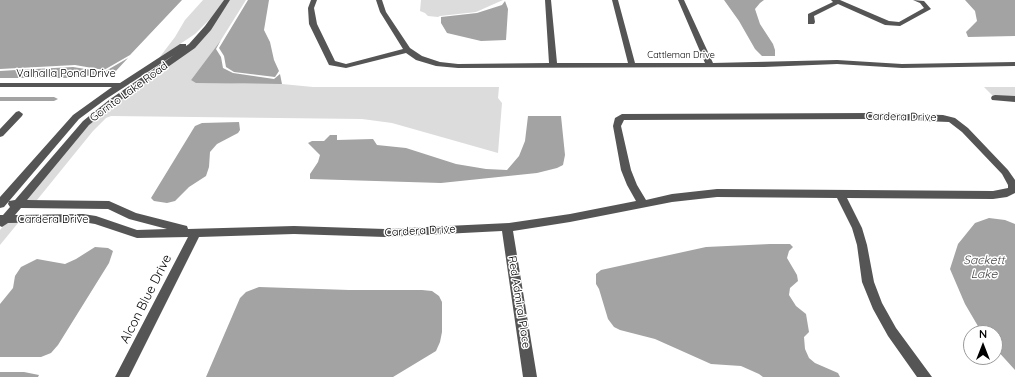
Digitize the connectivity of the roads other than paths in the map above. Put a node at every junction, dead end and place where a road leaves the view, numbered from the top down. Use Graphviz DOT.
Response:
graph roads {
  1 [pos="227,0"];
  2 [pos="314,0"];
  3 [pos="379,0"];
  4 [pos="548,0"];
  5 [pos="615,0"];
  6 [pos="681,0"];
  7 [pos="916,0"];
  8 [pos="836,1"];
  9 [pos="214,18"];
  10 [pos="811,22"];
  11 [pos="407,50"];
  12 [pos="1015,64"];
  13 [pos="632,65"];
  14 [pos="710,65"];
  15 [pos="553,66"];
  16 [pos="122,84"];
  17 [pos="0,85"];
  18 [pos="132,87"];
  19 [pos="995,98"];
  20 [pos="1015,98"];
  21 [pos="19,114"];
  22 [pos="0,134"];
  23 [pos="840,193"];
  24 [pos="0,204"];
  25 [pos="17,204"];
  26 [pos="643,204"];
  27 [pos="138,217"];
  28 [pos="2,221"];
  29 [pos="507,227"];
  30 [pos="125,231"];
  31 [pos="194,232"];
  32 [pos="122,377"];
  33 [pos="530,377"];
  34 [pos="925,377"];
  1 -- 9 [label="street, Gornto Lake Road"];
  2 -- 11 [label="street"];
  3 -- 11 [label="street, Cattleman Drive"];
  4 -- 15 [label="street"];
  5 -- 13 [label="street"];
  6 -- 14 [label="street"];
  7 -- 8 [label="street"];
  8 -- 10 [label="street"];
  9 -- 16 [label="street, Gornto Lake Road"];
  9 -- 18 [label="street, Gornto Lake Road"];
  11 -- 15 [label="street, Cattleman Drive"];
  12 -- 14 [label="street, Cattleman Drive"];
  13 -- 14 [label="street, Cattleman Drive"];
  13 -- 15 [label="street, Cattleman Drive"];
  16 -- 17 [label="street, Valhalla Pond Drive"];
  16 -- 18 [label="street, Valhalla Pond Drive"];
  16 -- 24 [label="street, Gornto Lake Road"];
  18 -- 25 [label="street, Gornto Lake Road"];
  19 -- 20 [label="street"];
  21 -- 22 [label="street"];
  23 -- 26 [label="street, Cardera Drive"];
  23 -- 26 [label="street, Cardera Drive"];
  23 -- 34 [label="street"];
  24 -- 25 [label="street, Cardera Drive"];
  25 -- 27 [label="street, Cardera Drive"];
  25 -- 28 [label="street, Gornto Lake Road"];
  26 -- 29 [label="street, Cardera Drive"];
  27 -- 30 [label="street"];
  27 -- 31 [label="street, Cardera Drive"];
  28 -- 30 [label="street, Cardera Drive"];
  29 -- 31 [label="street, Cardera Drive"];
  29 -- 33 [label="street, Red Admiral Place"];
  30 -- 31 [label="street, Cardera Drive"];
  31 -- 32 [label="street, Alcon Blue Drive"];
}
